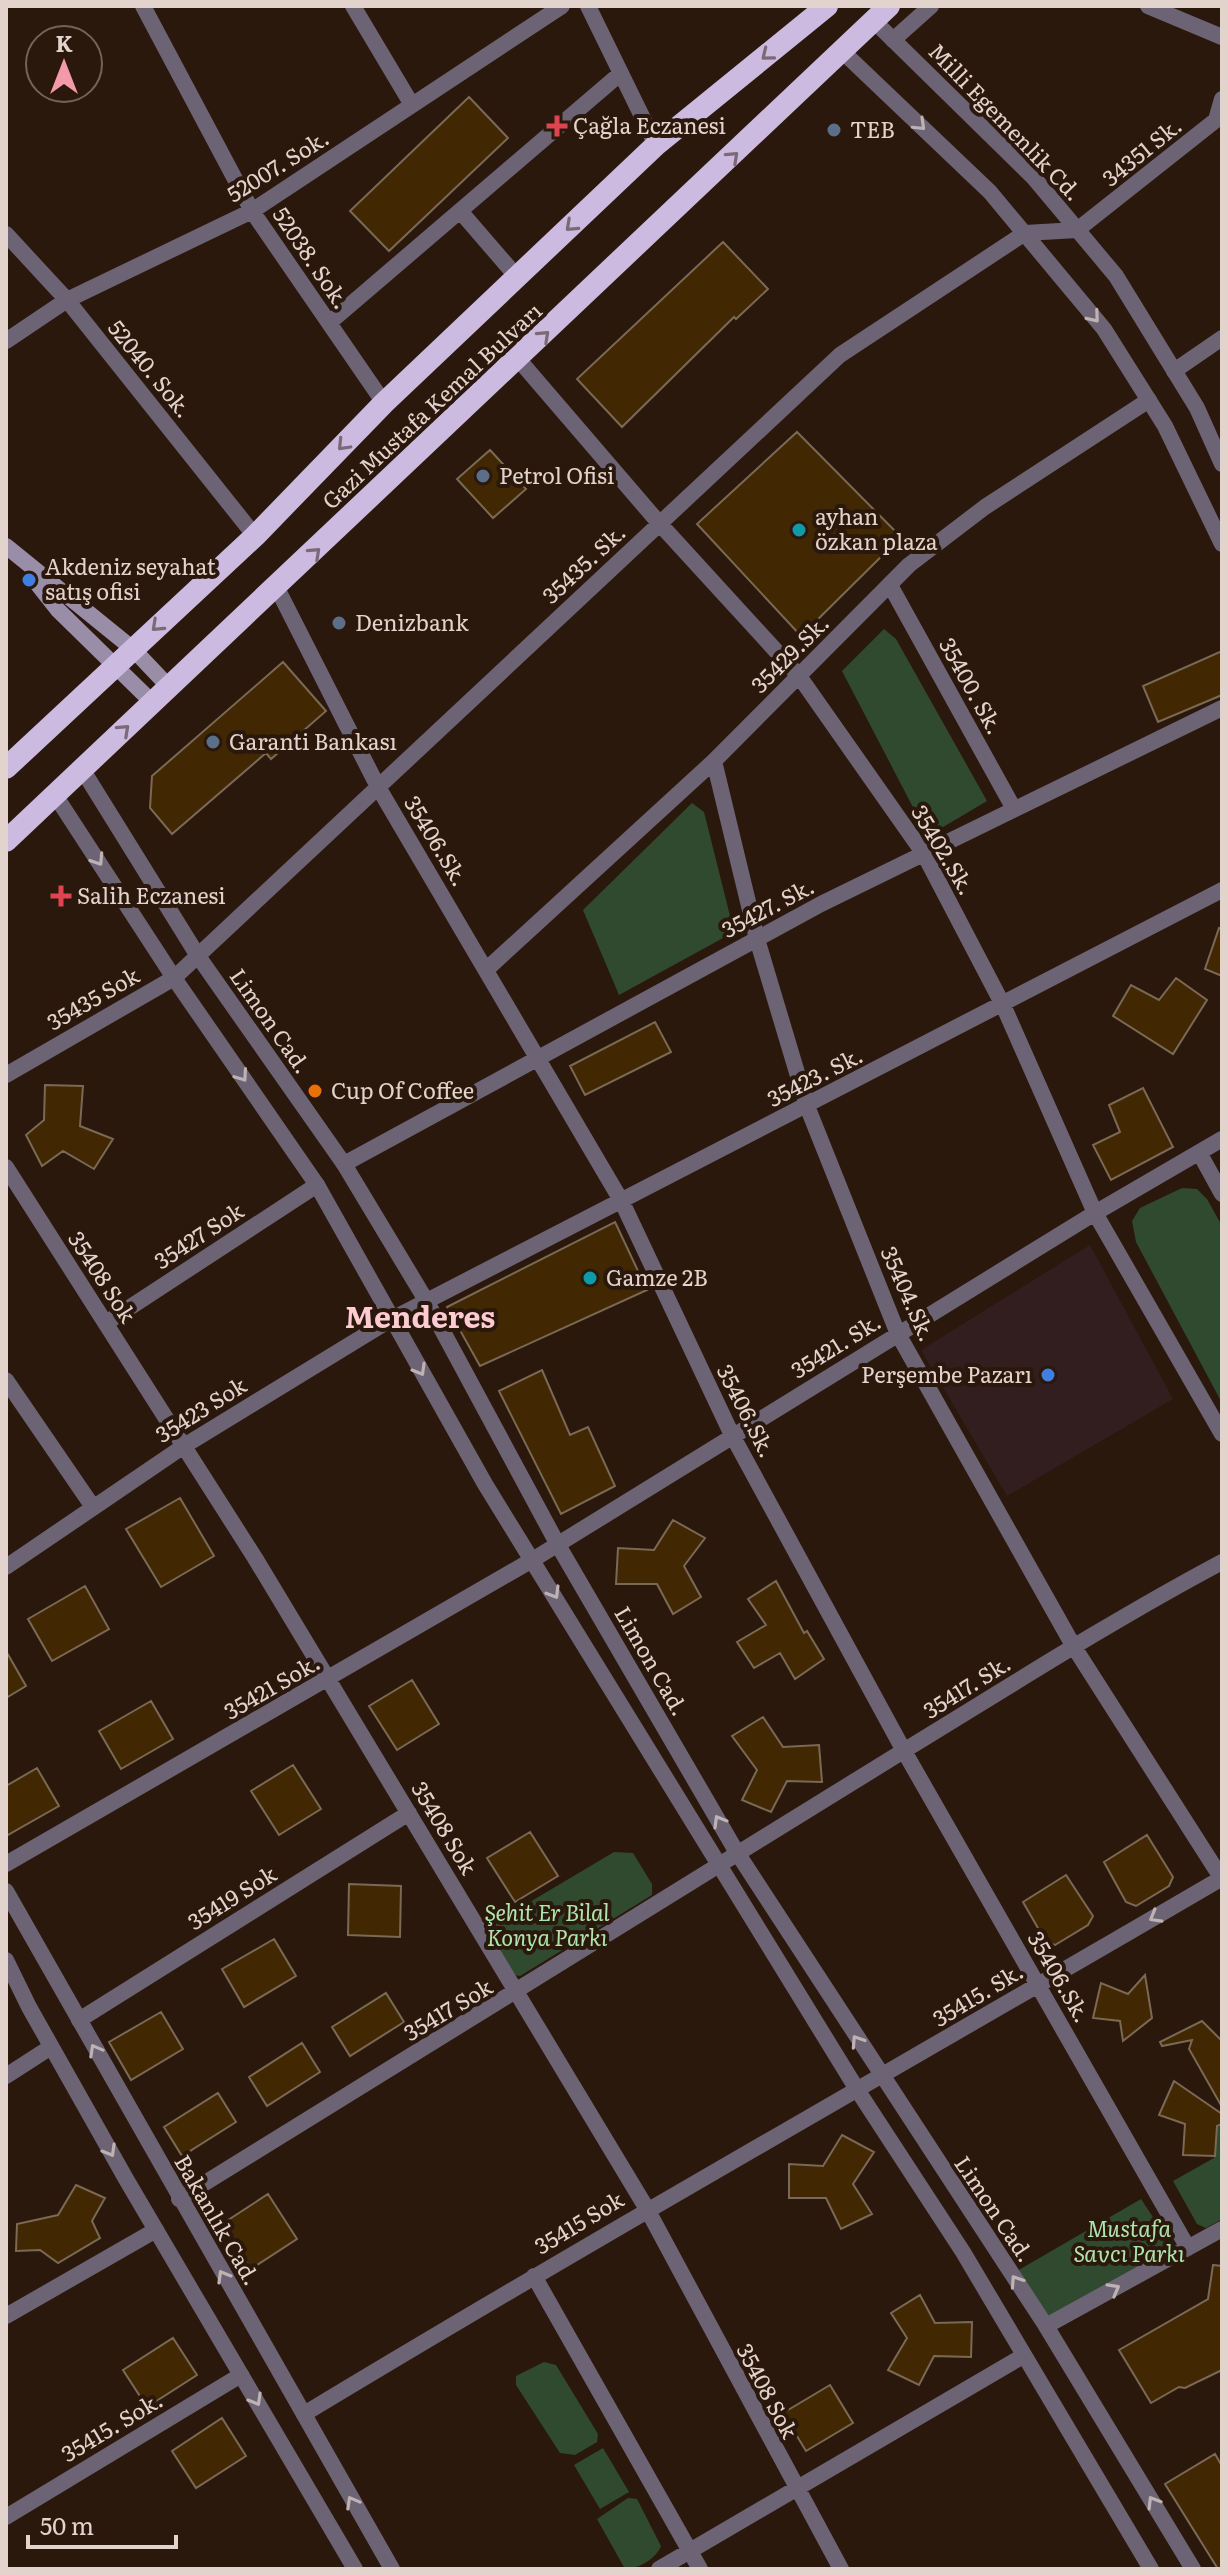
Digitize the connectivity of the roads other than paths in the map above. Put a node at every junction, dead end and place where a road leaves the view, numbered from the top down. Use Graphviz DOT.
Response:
graph roads {
  1 [pos="143,6"];
  2 [pos="353,6"];
  3 [pos="562,6"];
  4 [pos="588,6"];
  5 [pos="827,6"];
  6 [pos="931,6"];
  7 [pos="1148,6"];
  8 [pos="882,14"];
  9 [pos="1222,37"];
  10 [pos="893,40"];
  11 [pos="843,52"];
  12 [pos="621,73"];
  13 [pos="1222,99"];
  14 [pos="412,105"];
  15 [pos="656,145"];
  16 [pos="252,211"];
  17 [pos="460,211"];
  18 [pos="1077,230"];
  19 [pos="1025,233"];
  20 [pos="6,234"];
  21 [pos="517,277"];
  22 [pos="67,300"];
  23 [pos="329,323"];
  24 [pos="1222,338"];
  25 [pos="6,341"];
  26 [pos="519,360"];
  27 [pos="1174,371"];
  28 [pos="1149,400"];
  29 [pos="384,403"];
  30 [pos="1222,464"];
  31 [pos="659,523"];
  32 [pos="255,536"];
  33 [pos="1222,544"];
  34 [pos="9,553"];
  35 [pos="890,585"];
  36 [pos="277,588"];
  37 [pos="133,649"];
  38 [pos="114,667"];
  39 [pos="799,676"];
  40 [pos="162,696"];
  41 [pos="1222,708"];
  42 [pos="714,761"];
  43 [pos="6,768"];
  44 [pos="82,769"];
  45 [pos="378,787"];
  46 [pos="55,795"];
  47 [pos="1014,809"];
  48 [pos="6,841"];
  49 [pos="924,854"];
  50 [pos="1222,890"];
  51 [pos="757,939"];
  52 [pos="198,956"];
  53 [pos="487,969"];
  54 [pos="174,978"];
  55 [pos="1003,1005"];
  56 [pos="539,1057"];
  57 [pos="6,1075"];
  58 [pos="807,1106"];
  59 [pos="1222,1139"];
  60 [pos="1200,1154"];
  61 [pos="344,1164"];
  62 [pos="6,1167"];
  63 [pos="317,1185"];
  64 [pos="1222,1194"];
  65 [pos="622,1202"];
  66 [pos="1095,1213"];
  67 [pos="427,1302"];
  68 [pos="390,1320"];
  69 [pos="106,1323"];
  70 [pos="898,1334"];
  71 [pos="6,1380"];
  72 [pos="1222,1434"];
  73 [pos="732,1435"];
  74 [pos="184,1446"];
  75 [pos="93,1507"];
  76 [pos="558,1545"];
  77 [pos="534,1559"];
  78 [pos="1222,1562"];
  79 [pos="6,1567"];
  80 [pos="1074,1647"];
  81 [pos="329,1680"];
  82 [pos="904,1751"];
  83 [pos="409,1813"];
  84 [pos="736,1851"];
  85 [pos="718,1862"];
  86 [pos="6,1864"];
  87 [pos="1222,1878"];
  88 [pos="6,1891"];
  89 [pos="6,1960"];
  90 [pos="1039,1985"];
  91 [pos="517,1993"];
  92 [pos="79,2020"];
  93 [pos="51,2047"];
  94 [pos="6,2076"];
  95 [pos="881,2079"];
  96 [pos="858,2091"];
  97 [pos="179,2199"];
  98 [pos="647,2209"];
  99 [pos="1222,2229"];
  100 [pos="156,2230"];
  101 [pos="1188,2248"];
  102 [pos="534,2276"];
  103 [pos="6,2316"];
  104 [pos="1046,2326"];
  105 [pos="1023,2356"];
  106 [pos="241,2375"];
  107 [pos="304,2414"];
  108 [pos="794,2487"];
  109 [pos="6,2517"];
  110 [pos="690,2549"];
  111 [pos="355,2569"];
  112 [pos="392,2569"];
  113 [pos="659,2569"];
  114 [pos="700,2569"];
  115 [pos="841,2569"];
  116 [pos="1151,2569"];
  117 [pos="1193,2569"];
  1 -- 16 [label="street, 52038. Sok."];
  2 -- 14 [label="street"];
  3 -- 14 [label="street, 52007. Sok."];
  4 -- 12 [label="street"];
  5 -- 15 [label="highway, Gazi Mustafa Kemal Bulvarı, one-way"];
  6 -- 10 [label="street"];
  7 -- 9 [label="street"];
  8 -- 10 [label="street, Milli Egemenlik Cd."];
  8 -- 11 [label="highway, Gazi Mustafa Kemal Bulvarı"];
  10 -- 18 [label="street, Milli Egemenlik Cd."];
  11 -- 19 [label="street, one-way"];
  26 -- 11 [label="highway, Gazi Mustafa Kemal Bulvarı, one-way"];
  12 -- 15 [label="street"];
  12 -- 17 [label="street"];
  13 -- 18 [label="street, 34351 Sk."];
  14 -- 16 [label="street, 52007. Sok."];
  15 -- 21 [label="highway, Gazi Mustafa Kemal Bulvarı, one-way"];
  16 -- 22 [label="street, 52007. Sok."];
  16 -- 23 [label="street, 52038. Sok."];
  17 -- 21 [label="street"];
  17 -- 23 [label="street"];
  18 -- 19 [label="street"];
  18 -- 27 [label="street, Milli Egemenlik Cd."];
  19 -- 28 [label="street, one-way"];
  19 -- 31 [label="street, 35435. Sk."];
  20 -- 22 [label="street, 52040. Sok."];
  21 -- 29 [label="highway, Gazi Mustafa Kemal Bulvarı"];
  22 -- 25 [label="street, 52007. Sok."];
  22 -- 32 [label="street, 52040. Sok."];
  23 -- 29 [label="street, 52038. Sok."];
  24 -- 27 [label="street"];
  26 -- 31 [label="street, 35402.Sk."];
  36 -- 26 [label="highway, Gazi Mustafa Kemal Bulvarı, one-way"];
  27 -- 30 [label="street, Milli Egemenlik Cd."];
  28 -- 33 [label="street"];
  28 -- 35 [label="street, 35429.Sk."];
  29 -- 32 [label="highway, Gazi Mustafa Kemal Bulvarı, one-way"];
  31 -- 39 [label="street, 35402.Sk."];
  31 -- 45 [label="street, 35435. Sk."];
  32 -- 37 [label="highway, Gazi Mustafa Kemal Bulvarı, one-way"];
  34 -- 37 [label="main road"];
  34 -- 38 [label="main road"];
  35 -- 39 [label="street, 35429.Sk."];
  35 -- 47 [label="street, 35400. Sk."];
  36 -- 40 [label="highway, Gazi Mustafa Kemal Bulvarı"];
  36 -- 45 [label="street, 35406.Sk."];
  37 -- 38 [label="highway, Gazi Mustafa Kemal Bulvarı"];
  37 -- 40 [label="main road"];
  38 -- 40 [label="main road"];
  38 -- 43 [label="highway, Gazi Mustafa Kemal Bulvarı"];
  39 -- 42 [label="street, 35429.Sk."];
  39 -- 49 [label="street, 35402.Sk."];
  44 -- 40 [label="highway, Gazi Mustafa Kemal Bulvarı, one-way"];
  41 -- 47 [label="street, 35427. Sk."];
  42 -- 51 [label="street, 35404.Sk."];
  42 -- 53 [label="street, 35429.Sk."];
  44 -- 46 [label="highway, Gazi Mustafa Kemal Bulvarı"];
  44 -- 52 [label="street, Limon Cad."];
  45 -- 52 [label="street, 35435. Sk."];
  45 -- 53 [label="street, 35406.Sk."];
  46 -- 48 [label="highway, Gazi Mustafa Kemal Bulvarı"];
  46 -- 54 [label="street, Limon Cad., one-way"];
  47 -- 49 [label="street, 35427. Sk."];
  49 -- 51 [label="street, 35427. Sk."];
  49 -- 55 [label="street, 35402.Sk."];
  50 -- 55 [label="street, 35423. Sk."];
  51 -- 56 [label="street, 35427. Sk."];
  51 -- 58 [label="street, 35404.Sk."];
  52 -- 54 [label="street, 35435 Sok"];
  52 -- 61 [label="street, Limon Cad."];
  53 -- 56 [label="street, 35406.Sk."];
  54 -- 57 [label="street, 35435 Sok"];
  54 -- 63 [label="street, Limon Cad., one-way"];
  55 -- 58 [label="street, 35423. Sk."];
  55 -- 66 [label="street, 35402.Sk."];
  56 -- 61 [label="street, 35427. Sk."];
  56 -- 65 [label="street, 35406.Sk."];
  58 -- 65 [label="street, 35423. Sk."];
  58 -- 70 [label="street, 35404.Sk."];
  59 -- 60 [label="street, 35421. Sk."];
  60 -- 64 [label="street"];
  60 -- 66 [label="street, 35421. Sk."];
  61 -- 67 [label="street, Limon Cad."];
  62 -- 69 [label="street, 35408 Sok"];
  63 -- 68 [label="street, Limon Cad."];
  63 -- 69 [label="street, 35427 Sok"];
  65 -- 67 [label="street, 35423. Sk."];
  65 -- 73 [label="street, 35406.Sk."];
  66 -- 70 [label="street, 35421. Sk."];
  66 -- 72 [label="street, 35402.Sk."];
  67 -- 68 [label="street, 35423 Sok"];
  67 -- 76 [label="street, Limon Cad."];
  68 -- 74 [label="street, 35423 Sok"];
  68 -- 77 [label="street, Limon Cad., one-way"];
  69 -- 74 [label="street, 35408 Sok"];
  70 -- 73 [label="street, 35421. Sk."];
  70 -- 80 [label="street, 35404.Sk."];
  71 -- 75 [label="street"];
  73 -- 76 [label="street, 35421. Sk."];
  73 -- 82 [label="street, 35406.Sk."];
  74 -- 75 [label="street, 35423 Sok"];
  74 -- 81 [label="street, 35408 Sok"];
  75 -- 79 [label="street, 35423 Sok"];
  76 -- 77 [label="street, 35421 Sok."];
  84 -- 76 [label="street, Limon Cad., one-way"];
  77 -- 81 [label="street, 35421 Sok."];
  77 -- 85 [label="street, Limon Cad., one-way"];
  78 -- 80 [label="street, 35417. Sk."];
  80 -- 82 [label="street, 35417. Sk."];
  80 -- 87 [label="street, 35404.Sk."];
  81 -- 83 [label="street, 35408 Sok"];
  81 -- 86 [label="street, 35421 Sok."];
  82 -- 84 [label="street, 35417. Sk."];
  82 -- 90 [label="street, 35406.Sk."];
  83 -- 91 [label="street, 35408 Sok"];
  83 -- 92 [label="street, 35419 Sok"];
  84 -- 85 [label="street, 35417 Sok"];
  95 -- 84 [label="street, Limon Cad., one-way"];
  85 -- 91 [label="street, 35417 Sok"];
  85 -- 96 [label="street, Limon Cad."];
  87 -- 90 [label="street, 35415. Sk., one-way"];
  88 -- 92 [label="street, Bakanlık Cad."];
  89 -- 93 [label="street"];
  90 -- 95 [label="street, 35415. Sk."];
  90 -- 101 [label="street, 35406.Sk."];
  91 -- 97 [label="street, 35417 Sok"];
  91 -- 98 [label="street, 35408 Sok"];
  97 -- 92 [label="street, Bakanlık Cad., one-way"];
  93 -- 94 [label="street"];
  93 -- 100 [label="street, one-way"];
  95 -- 96 [label="street, 35415 Sok"];
  104 -- 95 [label="street, Limon Cad., one-way"];
  96 -- 98 [label="street, 35415 Sok"];
  96 -- 105 [label="street, Limon Cad."];
  107 -- 97 [label="street, Bakanlık Cad., one-way"];
  98 -- 102 [label="street, 35415 Sok"];
  98 -- 108 [label="street, 35408 Sok"];
  99 -- 101 [label="street"];
  100 -- 103 [label="street"];
  100 -- 106 [label="street"];
  104 -- 101 [label="street, one-way"];
  102 -- 107 [label="street, 35415 Sok"];
  102 -- 110 [label="street"];
  117 -- 104 [label="street, Limon Cad., one-way"];
  105 -- 108 [label="street"];
  105 -- 116 [label="street, Limon Cad."];
  106 -- 109 [label="street, 35415. Sok."];
  106 -- 111 [label="street, one-way"];
  112 -- 107 [label="street, Bakanlık Cad., one-way"];
  108 -- 110 [label="street"];
  108 -- 115 [label="street, 35408 Sok"];
  110 -- 113 [label="street"];
  110 -- 114 [label="street"];
}
